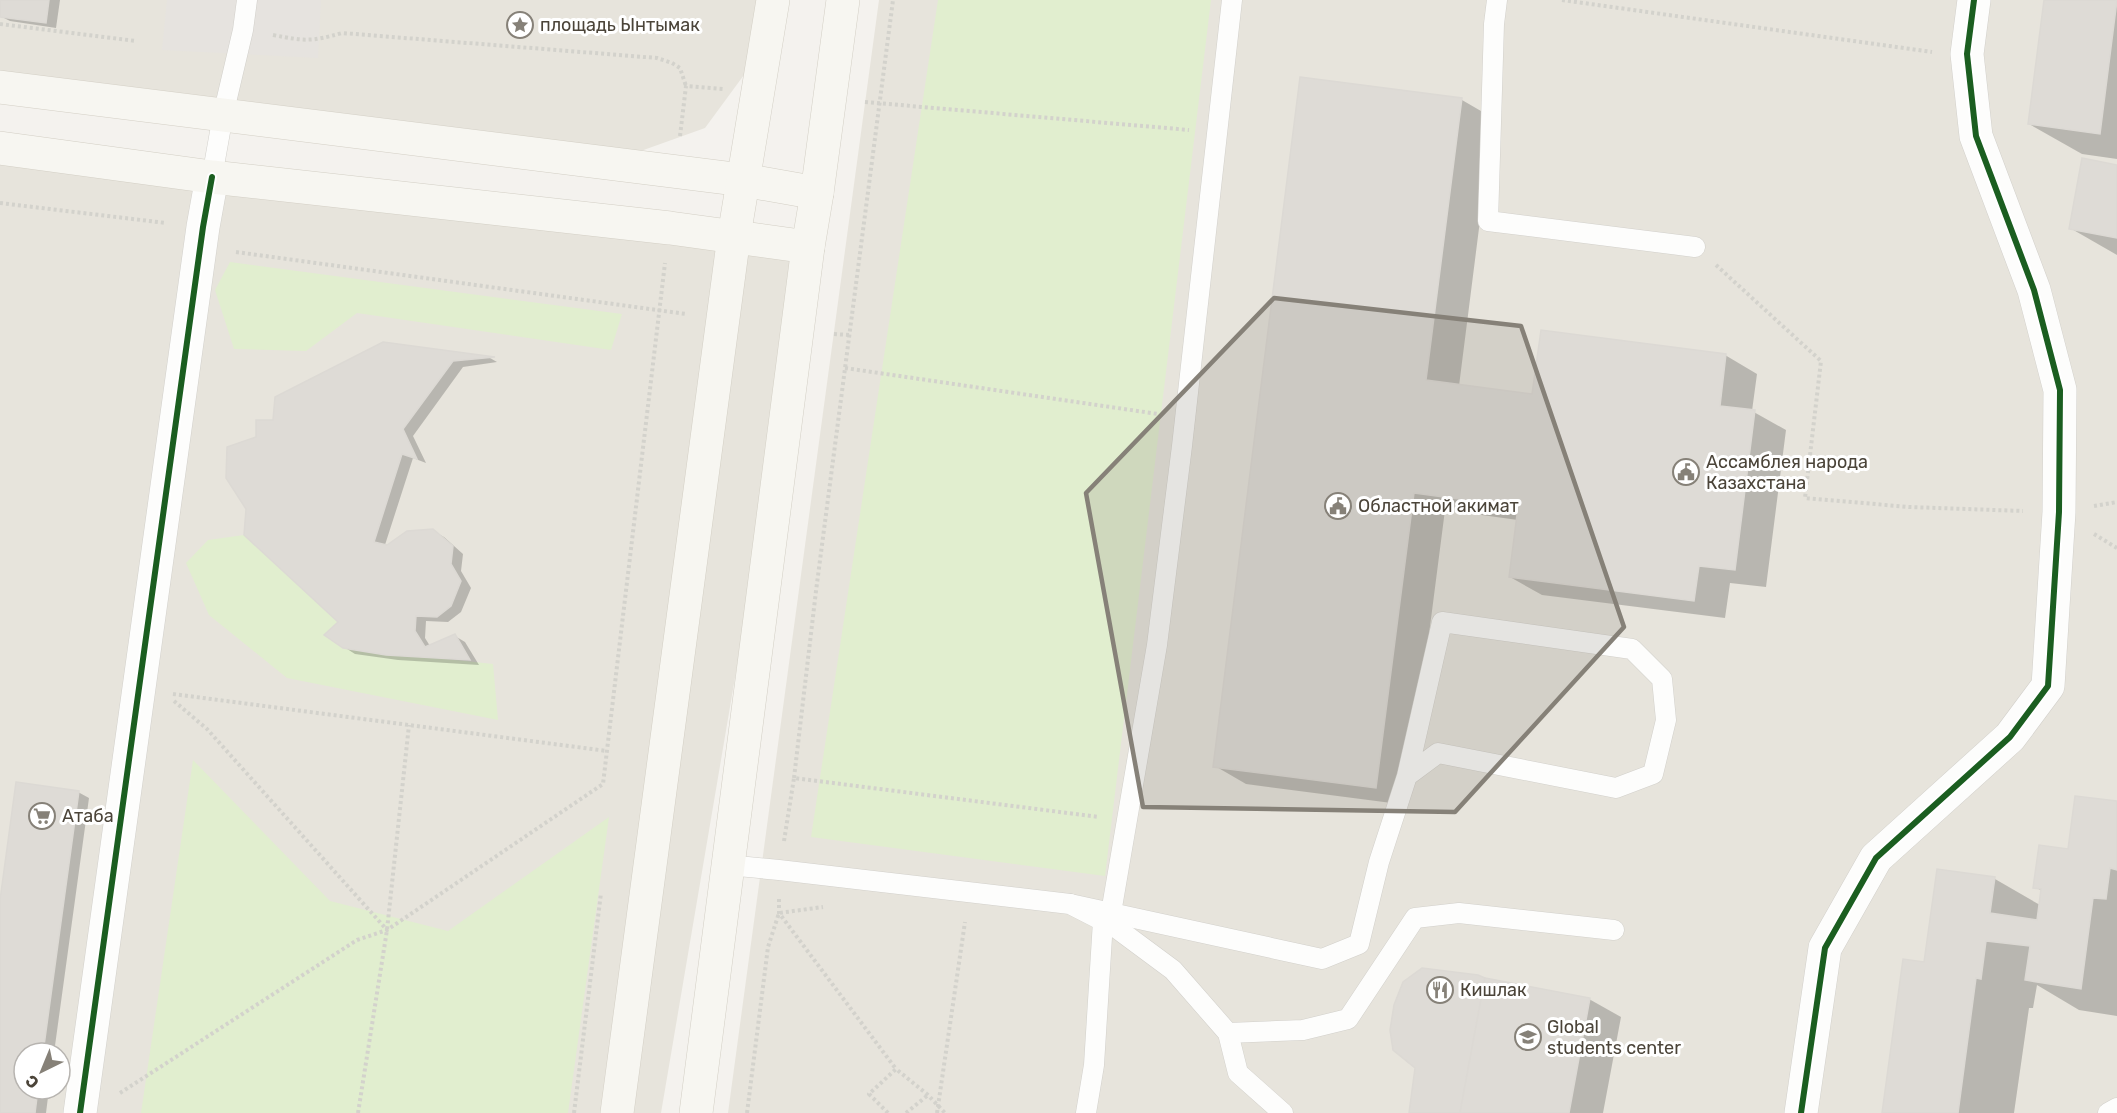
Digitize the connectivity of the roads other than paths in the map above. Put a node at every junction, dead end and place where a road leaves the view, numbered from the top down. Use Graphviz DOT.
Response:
graph roads {
  1 [pos="247,0"];
  2 [pos="773,0"];
  3 [pos="843,0"];
  4 [pos="1232,0"];
  5 [pos="1497,0"];
  6 [pos="1974,0"];
  7 [pos="0,87"];
  8 [pos="223,115"];
  9 [pos="0,148"];
  10 [pos="212,177"];
  11 [pos="743,180"];
  12 [pos="817,193"];
  13 [pos="734,236"];
  14 [pos="808,247"];
  15 [pos="1695,247"];
  16 [pos="1407,776"];
  17 [pos="727,865"];
  18 [pos="1107,917"];
  19 [pos="1614,930"];
  20 [pos="1228,1033"];
  21 [pos="2117,1108"];
  22 [pos="80,1113"];
  23 [pos="617,1113"];
  24 [pos="696,1113"];
  25 [pos="1086,1113"];
  26 [pos="1283,1113"];
  27 [pos="1801,1113"];
  28 [pos="2108,1113"];
  1 -- 8 [label="lane"];
  2 -- 11 [label="main road"];
  3 -- 12 [label="main road"];
  4 -- 18 [label="lane"];
  5 -- 15 [label="lane"];
  6 -- 27 [label="street"];
  7 -- 8 [label="main road"];
  8 -- 10 [label="lane"];
  8 -- 11 [label="main road"];
  9 -- 10 [label="main road"];
  10 -- 13 [label="main road"];
  10 -- 22 [label="street"];
  11 -- 12 [label="main road"];
  11 -- 13 [label="main road"];
  12 -- 14 [label="main road"];
  13 -- 14 [label="main road"];
  13 -- 23 [label="main road"];
  14 -- 17 [label="main road"];
  16 -- 16 [label="lane"];
  16 -- 18 [label="lane"];
  17 -- 18 [label="lane"];
  17 -- 24 [label="main road"];
  18 -- 20 [label="lane"];
  18 -- 25 [label="lane"];
  19 -- 20 [label="lane"];
  20 -- 26 [label="lane"];
  21 -- 28 [label="lane"];
}
